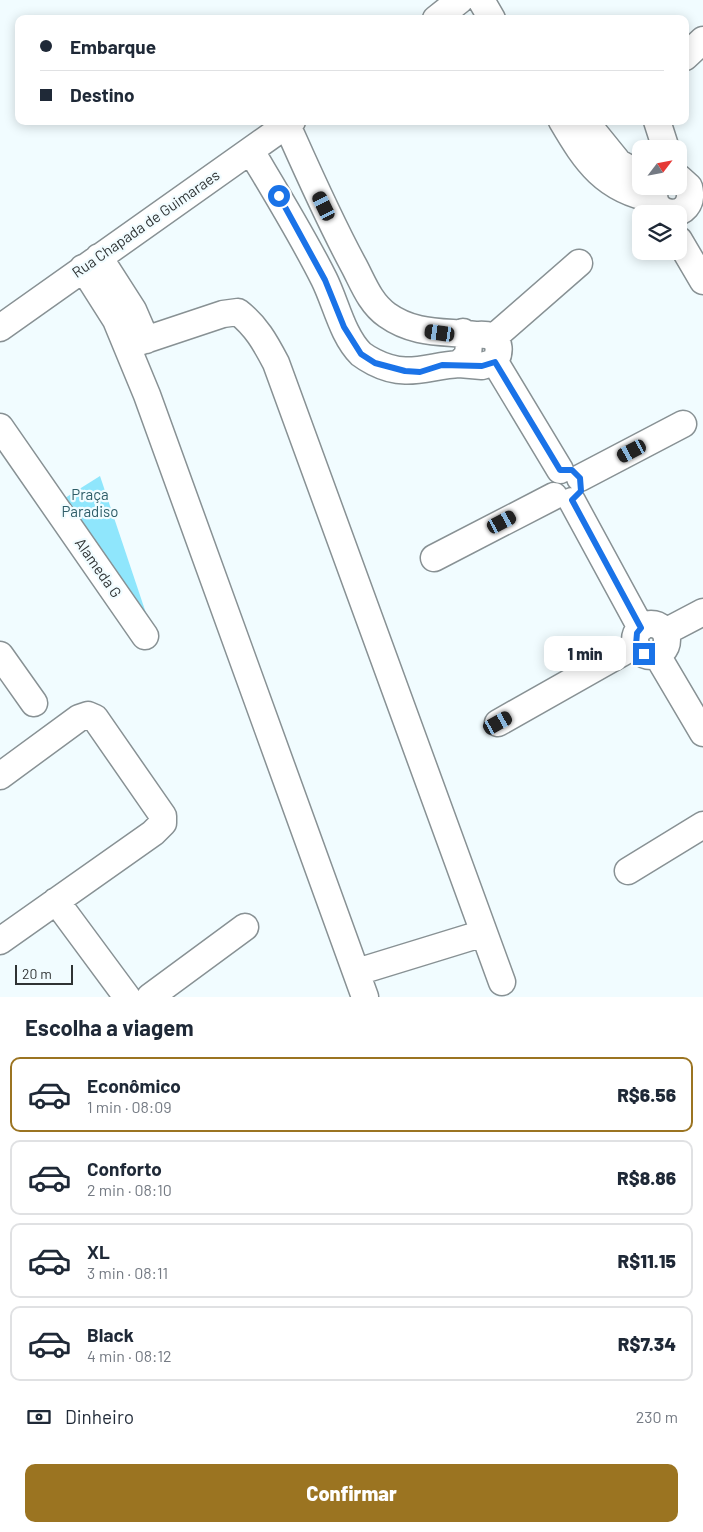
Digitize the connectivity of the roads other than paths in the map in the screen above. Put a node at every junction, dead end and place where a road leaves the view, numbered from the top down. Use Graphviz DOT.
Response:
graph roads {
  1 [pos="460,0"];
  2 [pos="481,0"];
  3 [pos="441,15"];
  4 [pos="490,15"];
  5 [pos="703,40"];
  6 [pos="689,53"];
  7 [pos="287,125"];
  8 [pos="291,125"];
  9 [pos="565,125"];
  10 [pos="588,125"];
  11 [pos="658,125"];
  12 [pos="663,140"];
  13 [pos="251,151"];
  14 [pos="632,170"];
  15 [pos="691,186"];
  16 [pos="663,203"];
  17 [pos="344,249"];
  18 [pos="687,254"];
  19 [pos="91,263"];
  20 [pos="579,264"];
  21 [pos="317,266"];
  22 [pos="703,281"];
  23 [pos="0,328"];
  24 [pos="463,332"];
  25 [pos="136,343"];
  26 [pos="494,350"];
  27 [pos="459,364"];
  28 [pos="683,424"];
  29 [pos="0,428"];
  30 [pos="566,486"];
  31 [pos="434,558"];
  32 [pos="703,612"];
  33 [pos="145,636"];
  34 [pos="650,640"];
  35 [pos="0,655"];
  36 [pos="34,703"];
  37 [pos="498,723"];
  38 [pos="703,732"];
  39 [pos="0,776"];
  40 [pos="703,825"];
  41 [pos="628,871"];
  42 [pos="56,901"];
  43 [pos="245,927"];
  44 [pos="484,933"];
  45 [pos="0,941"];
  46 [pos="357,972"];
  47 [pos="502,982"];
  48 [pos="159,994"];
  49 [pos="127,997"];
  50 [pos="365,997"];
  1 -- 3 [label="street"];
  2 -- 4 [label="street"];
  5 -- 6 [label="street"];
  7 -- 13 [label="street, Rua Chapada de Guimaraes"];
  8 -- 17 [label="street"];
  9 -- 16 [label="street"];
  10 -- 14 [label="street"];
  11 -- 12 [label="street"];
  13 -- 19 [label="street, Rua Chapada de Guimaraes"];
  13 -- 21 [label="street"];
  15 -- 16 [label="street"];
  17 -- 21 [label="street"];
  17 -- 24 [label="street"];
  18 -- 22 [label="street"];
  19 -- 23 [label="street, Rua Chapada de Guimaraes"];
  19 -- 25 [label="street"];
  20 -- 26 [label="street"];
  21 -- 27 [label="street"];
  24 -- 26 [label="street"];
  24 -- 27 [label="street"];
  25 -- 44 [label="street"];
  25 -- 46 [label="street"];
  26 -- 27 [label="street"];
  26 -- 30 [label="street"];
  28 -- 30 [label="street"];
  29 -- 33 [label="street, Alameda G"];
  30 -- 31 [label="street"];
  30 -- 34 [label="street"];
  32 -- 34 [label="street"];
  34 -- 37 [label="street"];
  34 -- 38 [label="street"];
  35 -- 36 [label="street"];
  39 -- 42 [label="street"];
  40 -- 41 [label="street"];
  42 -- 45 [label="street"];
  42 -- 49 [label="street"];
  43 -- 48 [label="street"];
  44 -- 46 [label="street"];
  44 -- 47 [label="street"];
  46 -- 50 [label="street"];
}
